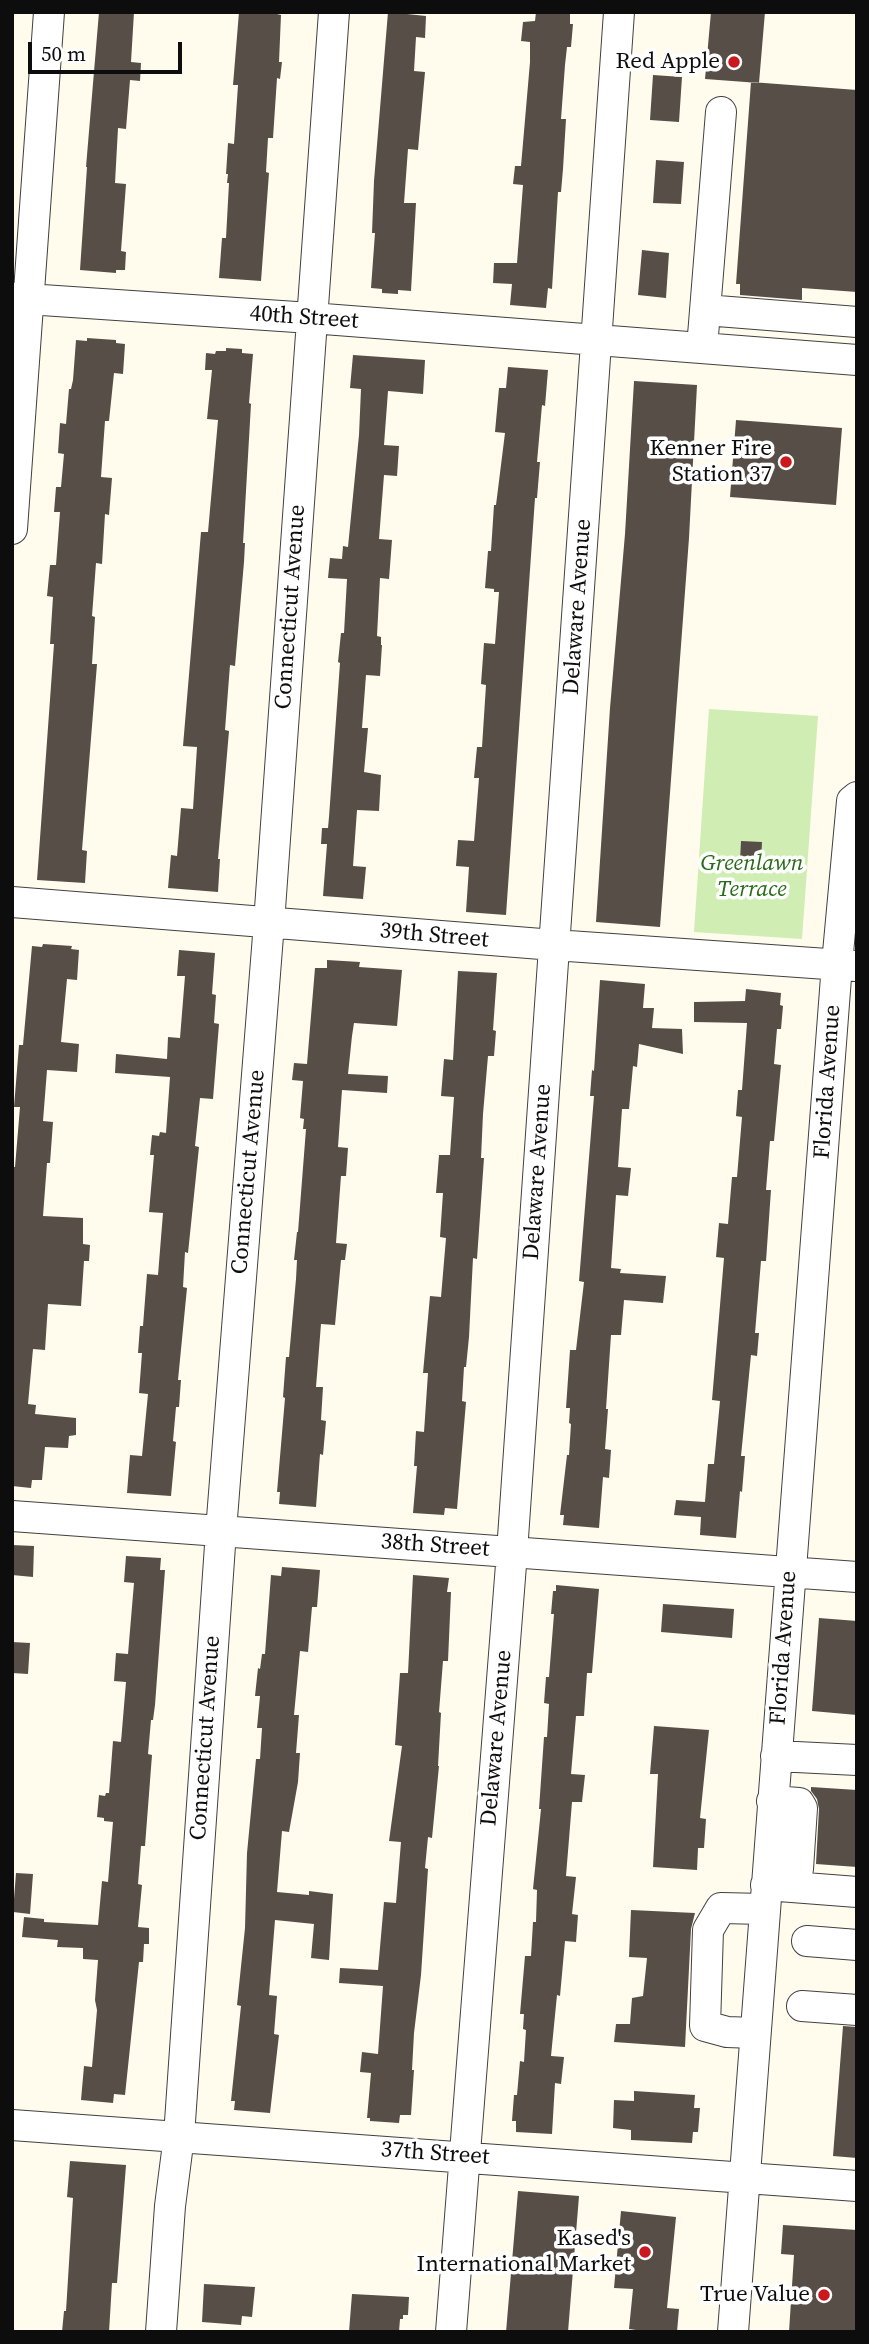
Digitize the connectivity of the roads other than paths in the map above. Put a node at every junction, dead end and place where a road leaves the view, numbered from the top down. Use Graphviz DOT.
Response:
graph roads {
  1 [pos="49,12"];
  2 [pos="334,12"];
  3 [pos="619,12"];
  4 [pos="720,112"];
  5 [pos="21,299"];
  6 [pos="705,310"];
  7 [pos="311,318"];
  8 [pos="844,321"];
  9 [pos="597,339"];
  10 [pos="702,348"];
  11 [pos="842,359"];
  12 [pos="12,529"];
  13 [pos="857,797"];
  14 [pos="12,902"];
  15 [pos="849,920"];
  16 [pos="269,923"];
  17 [pos="554,945"];
  18 [pos="847,965"];
  19 [pos="12,1516"];
  20 [pos="220,1531"];
  21 [pos="512,1552"];
  22 [pos="789,1572"];
  23 [pos="857,1577"];
  24 [pos="776,1756"];
  25 [pos="857,1760"];
  26 [pos="772,1801"];
  27 [pos="770,1835"];
  28 [pos="800,1837"];
  29 [pos="798,1869"];
  30 [pos="857,1874"];
  31 [pos="766,1887"];
  32 [pos="857,1892"];
  33 [pos="807,1941"];
  34 [pos="857,1945"];
  35 [pos="803,2006"];
  36 [pos="857,2010"];
  37 [pos="755,2033"];
  38 [pos="12,2125"];
  39 [pos="179,2136"];
  40 [pos="464,2156"];
  41 [pos="744,2177"];
  42 [pos="857,2186"];
  43 [pos="161,2332"];
  44 [pos="451,2332"];
  45 [pos="733,2332"];
  1 -- 5 [label="street"];
  2 -- 7 [label="street, Connecticut Avenue"];
  3 -- 9 [label="street, Delaware Avenue"];
  4 -- 6 [label="street"];
  5 -- 7 [label="street, 40th Street"];
  5 -- 12 [label="street"];
  6 -- 8 [label="street"];
  6 -- 10 [label="street"];
  7 -- 9 [label="street, 40th Street"];
  7 -- 16 [label="street, Connecticut Avenue"];
  8 -- 11 [label="street"];
  9 -- 10 [label="street, 40th Street"];
  9 -- 17 [label="street, Delaware Avenue"];
  10 -- 11 [label="street, 40th Street"];
  13 -- 15 [label="street, Florida Avenue"];
  14 -- 16 [label="street, 39th Street"];
  15 -- 18 [label="street, Florida Avenue"];
  16 -- 17 [label="street, 39th Street"];
  16 -- 20 [label="street, Connecticut Avenue"];
  17 -- 18 [label="street, 39th Street"];
  17 -- 21 [label="street, Delaware Avenue"];
  18 -- 22 [label="street, Florida Avenue"];
  19 -- 20 [label="street, 38th Street"];
  20 -- 21 [label="street, 38th Street"];
  20 -- 39 [label="street, Connecticut Avenue"];
  21 -- 22 [label="street, 38th Street"];
  21 -- 40 [label="street, Delaware Avenue"];
  22 -- 23 [label="street, 38th Street"];
  22 -- 24 [label="street, Florida Avenue"];
  24 -- 25 [label="street"];
  24 -- 26 [label="street, Florida Avenue"];
  26 -- 27 [label="street, Florida Avenue"];
  26 -- 28 [label="street"];
  27 -- 28 [label="street"];
  27 -- 31 [label="street, Florida Avenue"];
  28 -- 29 [label="street"];
  29 -- 30 [label="street"];
  29 -- 31 [label="street"];
  31 -- 32 [label="street"];
  31 -- 37 [label="street, Florida Avenue"];
  31 -- 37 [label="street"];
  33 -- 34 [label="street"];
  35 -- 36 [label="street"];
  37 -- 41 [label="street, Florida Avenue"];
  38 -- 39 [label="street, 37th Street"];
  39 -- 40 [label="street, 37th Street"];
  39 -- 43 [label="street, Connecticut Avenue"];
  40 -- 41 [label="street, 37th Street"];
  40 -- 44 [label="street, Delaware Avenue"];
  41 -- 42 [label="street, 37th Street"];
  41 -- 45 [label="street, Florida Avenue"];
}
